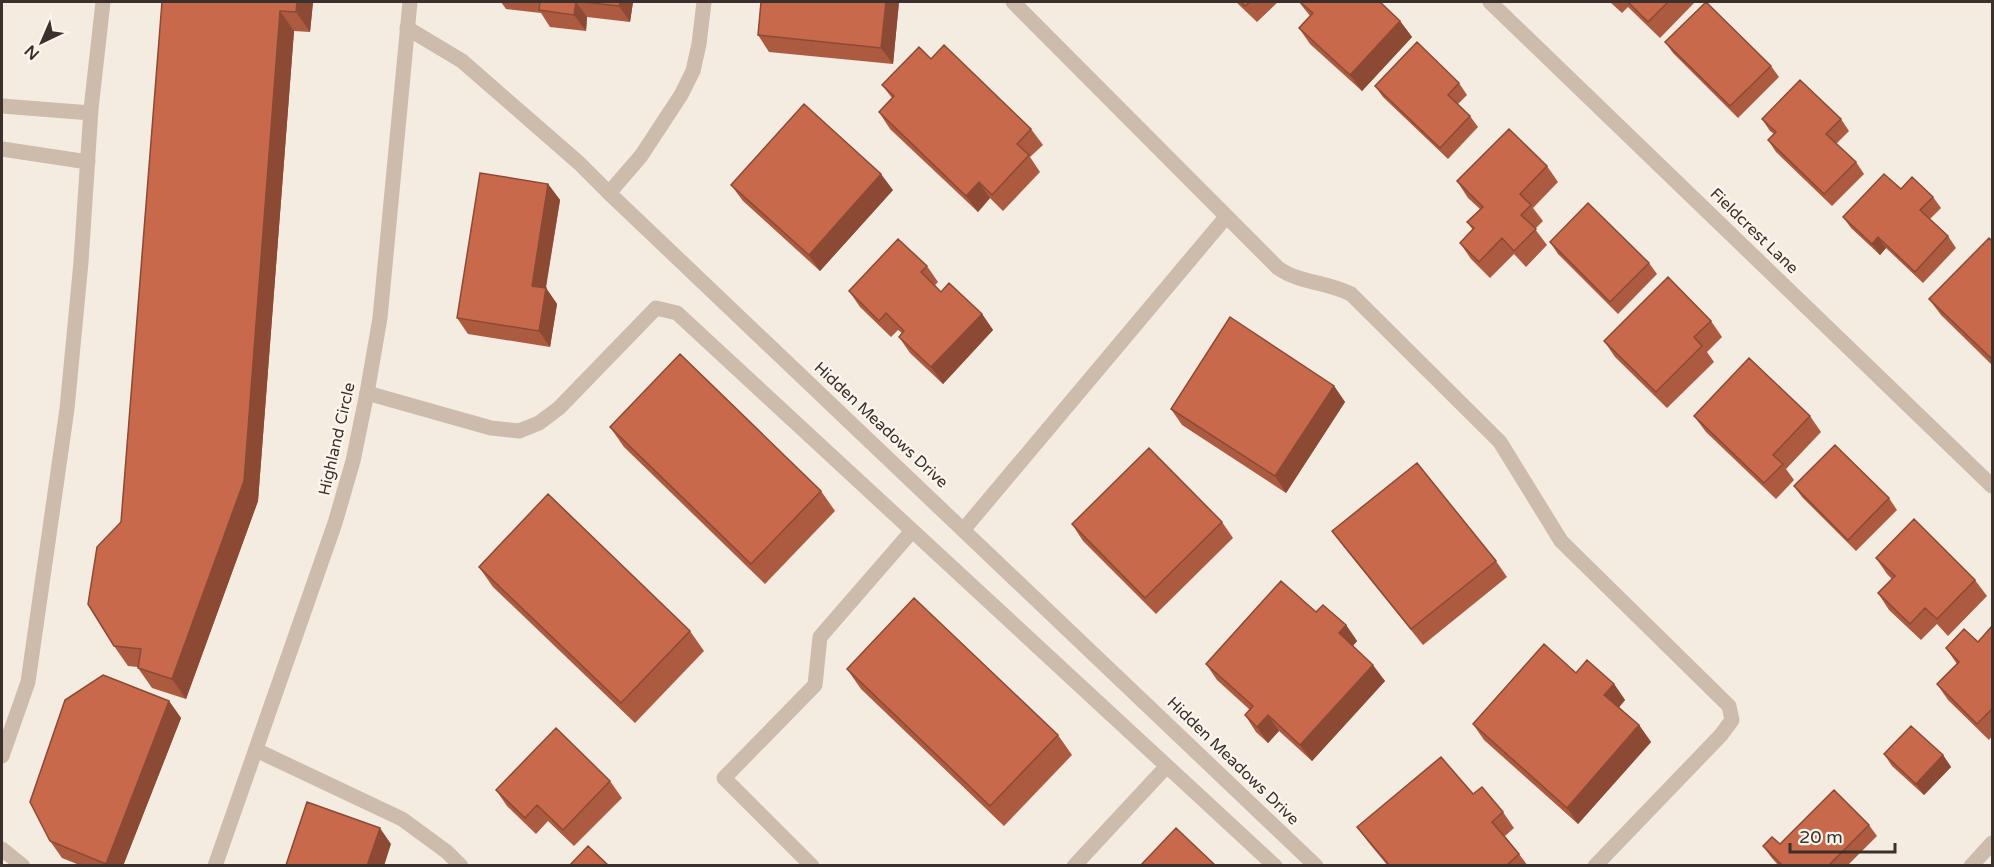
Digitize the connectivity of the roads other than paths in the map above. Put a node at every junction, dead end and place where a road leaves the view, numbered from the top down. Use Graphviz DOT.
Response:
graph roads {
  1 [pos="103,2"];
  2 [pos="410,2"];
  3 [pos="704,2"];
  4 [pos="1013,2"];
  5 [pos="1490,2"];
  6 [pos="408,28"];
  7 [pos="2,106"];
  8 [pos="91,113"];
  9 [pos="2,149"];
  10 [pos="88,162"];
  11 [pos="609,194"];
  12 [pos="1226,218"];
  13 [pos="367,393"];
  14 [pos="1992,486"];
  15 [pos="964,529"];
  16 [pos="912,531"];
  17 [pos="256,750"];
  18 [pos="2,756"];
  19 [pos="1167,766"];
  20 [pos="1992,843"];
  21 [pos="2,849"];
  22 [pos="23,866"];
  23 [pos="215,866"];
  24 [pos="460,866"];
  25 [pos="812,866"];
  26 [pos="1074,866"];
  27 [pos="1275,866"];
  28 [pos="1316,866"];
  29 [pos="1595,866"];
  30 [pos="1971,866"];
  1 -- 8 [label="street"];
  2 -- 6 [label="street, Highland Circle"];
  3 -- 11 [label="street"];
  4 -- 12 [label="street"];
  5 -- 14 [label="street, Fieldcrest Lane"];
  6 -- 11 [label="street, Hidden Meadows Drive"];
  6 -- 13 [label="street, Highland Circle"];
  7 -- 8 [label="street"];
  8 -- 10 [label="street"];
  9 -- 10 [label="street"];
  10 -- 18 [label="street"];
  11 -- 15 [label="street, Hidden Meadows Drive"];
  12 -- 15 [label="street"];
  12 -- 29 [label="street"];
  13 -- 16 [label="street"];
  13 -- 17 [label="street, Highland Circle"];
  15 -- 28 [label="street, Hidden Meadows Drive"];
  16 -- 19 [label="street"];
  16 -- 25 [label="street"];
  17 -- 23 [label="street, Highland Circle"];
  17 -- 24 [label="street"];
  19 -- 26 [label="street"];
  19 -- 27 [label="street"];
  20 -- 30 [label="street"];
  21 -- 22 [label="street"];
}
